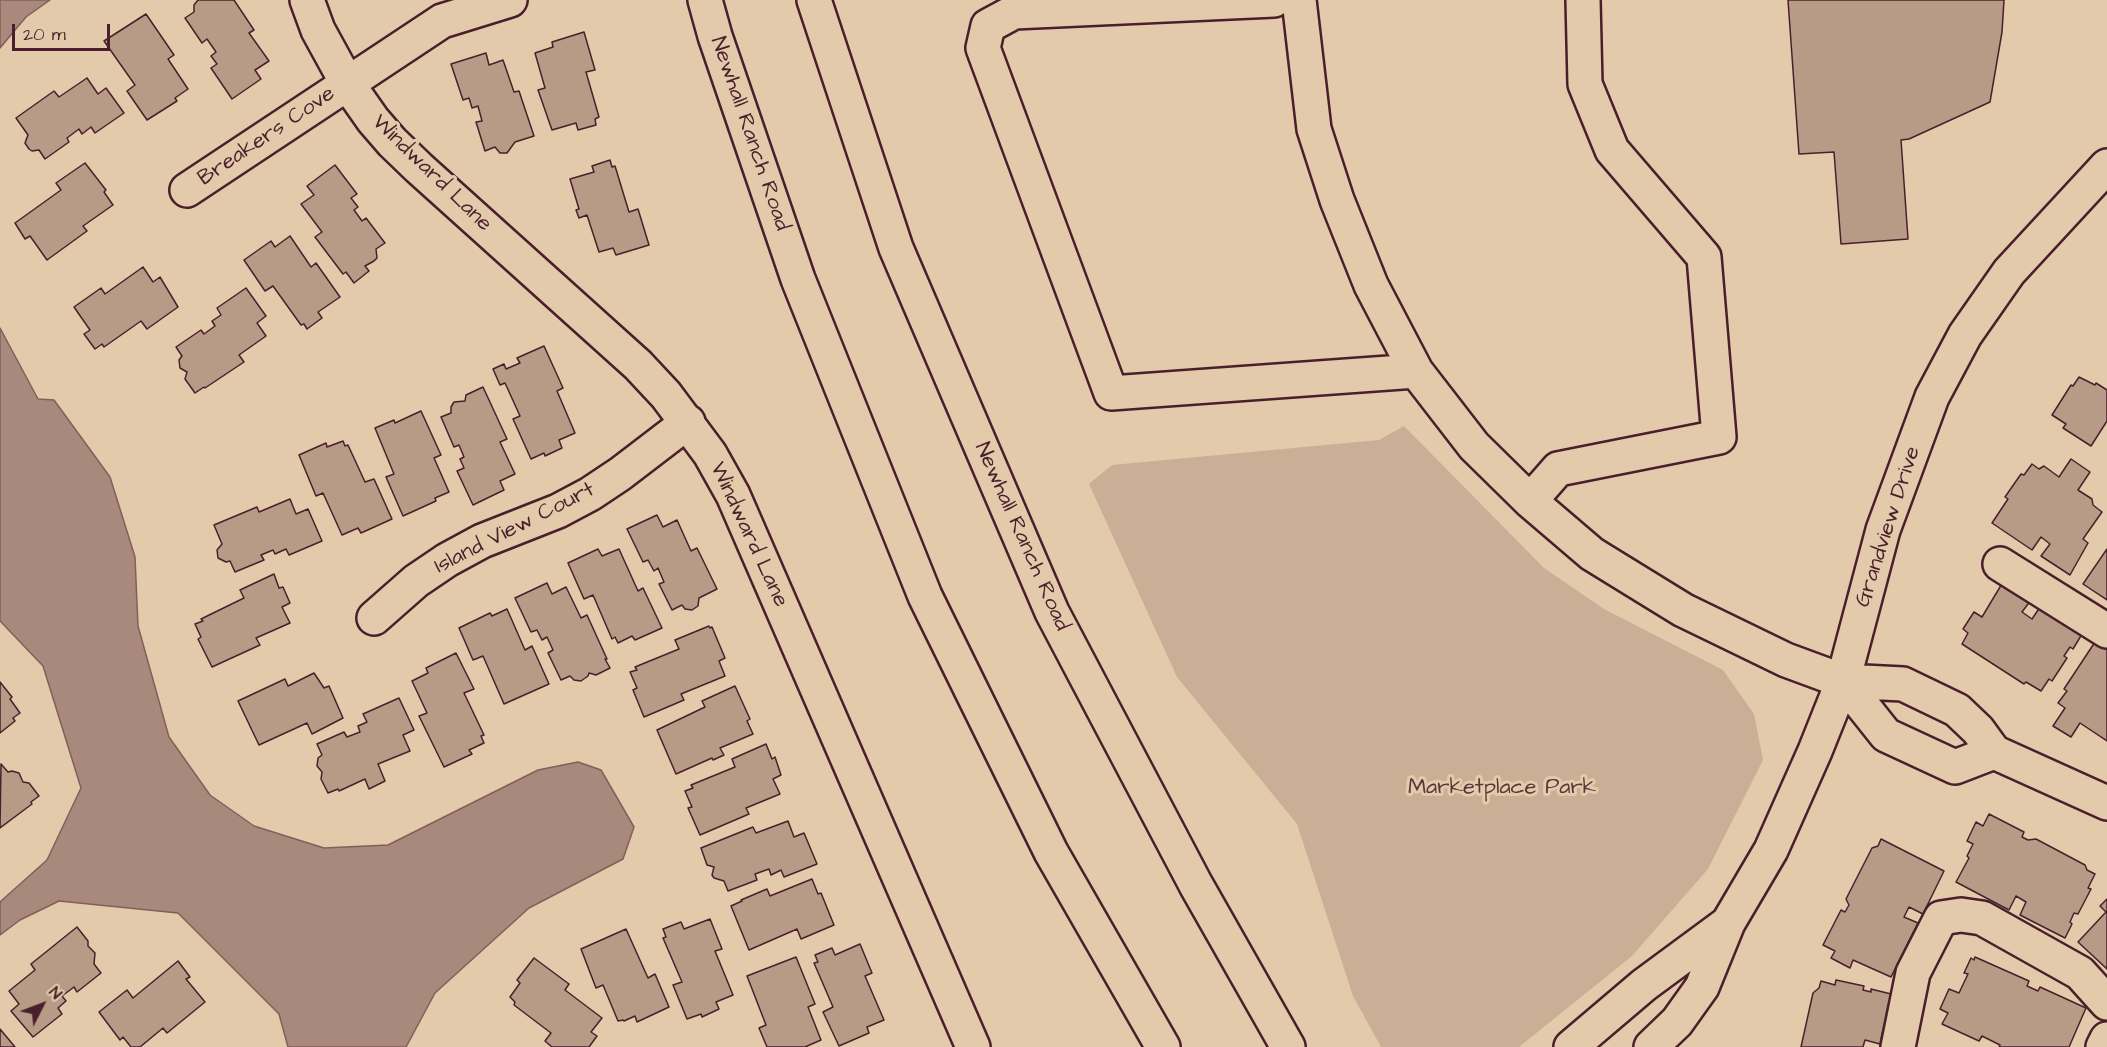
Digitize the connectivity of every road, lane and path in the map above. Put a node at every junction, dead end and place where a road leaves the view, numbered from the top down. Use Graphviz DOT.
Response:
graph roads {
  1 [pos="307,0"];
  2 [pos="510,0"];
  3 [pos="705,0"];
  4 [pos="814,0"];
  5 [pos="1274,0"];
  6 [pos="1299,0"];
  7 [pos="1583,0"];
  8 [pos="347,83"];
  9 [pos="2107,166"];
  10 [pos="187,190"];
  11 [pos="1416,371"];
  12 [pos="688,422"];
  13 [pos="1530,501"];
  14 [pos="2000,564"];
  15 [pos="374,618"];
  16 [pos="2107,631"];
  17 [pos="1843,681"];
  18 [pos="1994,752"];
  19 [pos="2107,803"];
  20 [pos="1728,923"];
  21 [pos="2107,1003"];
  22 [pos="2107,1039"];
  23 [pos="973,1047"];
  24 [pos="1162,1047"];
  25 [pos="1288,1047"];
  26 [pos="1571,1047"];
  27 [pos="1651,1047"];
  28 [pos="1898,1047"];
  29 [pos="2103,1047"];
  1 -- 8 [label="street, Windward Lane"];
  2 -- 8 [label="street, Breakers Cove"];
  3 -- 24 [label="street, Newhall Ranch Road"];
  4 -- 25 [label="street, Newhall Ranch Road"];
  5 -- 11 [label="street"];
  6 -- 11 [label="street"];
  7 -- 13 [label="street"];
  8 -- 10 [label="street, Breakers Cove"];
  8 -- 12 [label="street, Windward Lane"];
  9 -- 17 [label="street, Grandview Drive"];
  11 -- 13 [label="street"];
  12 -- 15 [label="street, Island View Court"];
  12 -- 23 [label="street, Windward Lane"];
  13 -- 17 [label="street"];
  14 -- 16 [label="street"];
  17 -- 18 [label="street"];
  17 -- 18 [label="street"];
  17 -- 20 [label="street, Grandview Drive"];
  18 -- 19 [label="street"];
  20 -- 26 [label="street, Grandview Drive"];
  20 -- 27 [label="street, Grandview Drive"];
  21 -- 28 [label="street"];
  22 -- 29 [label="street"];
}
